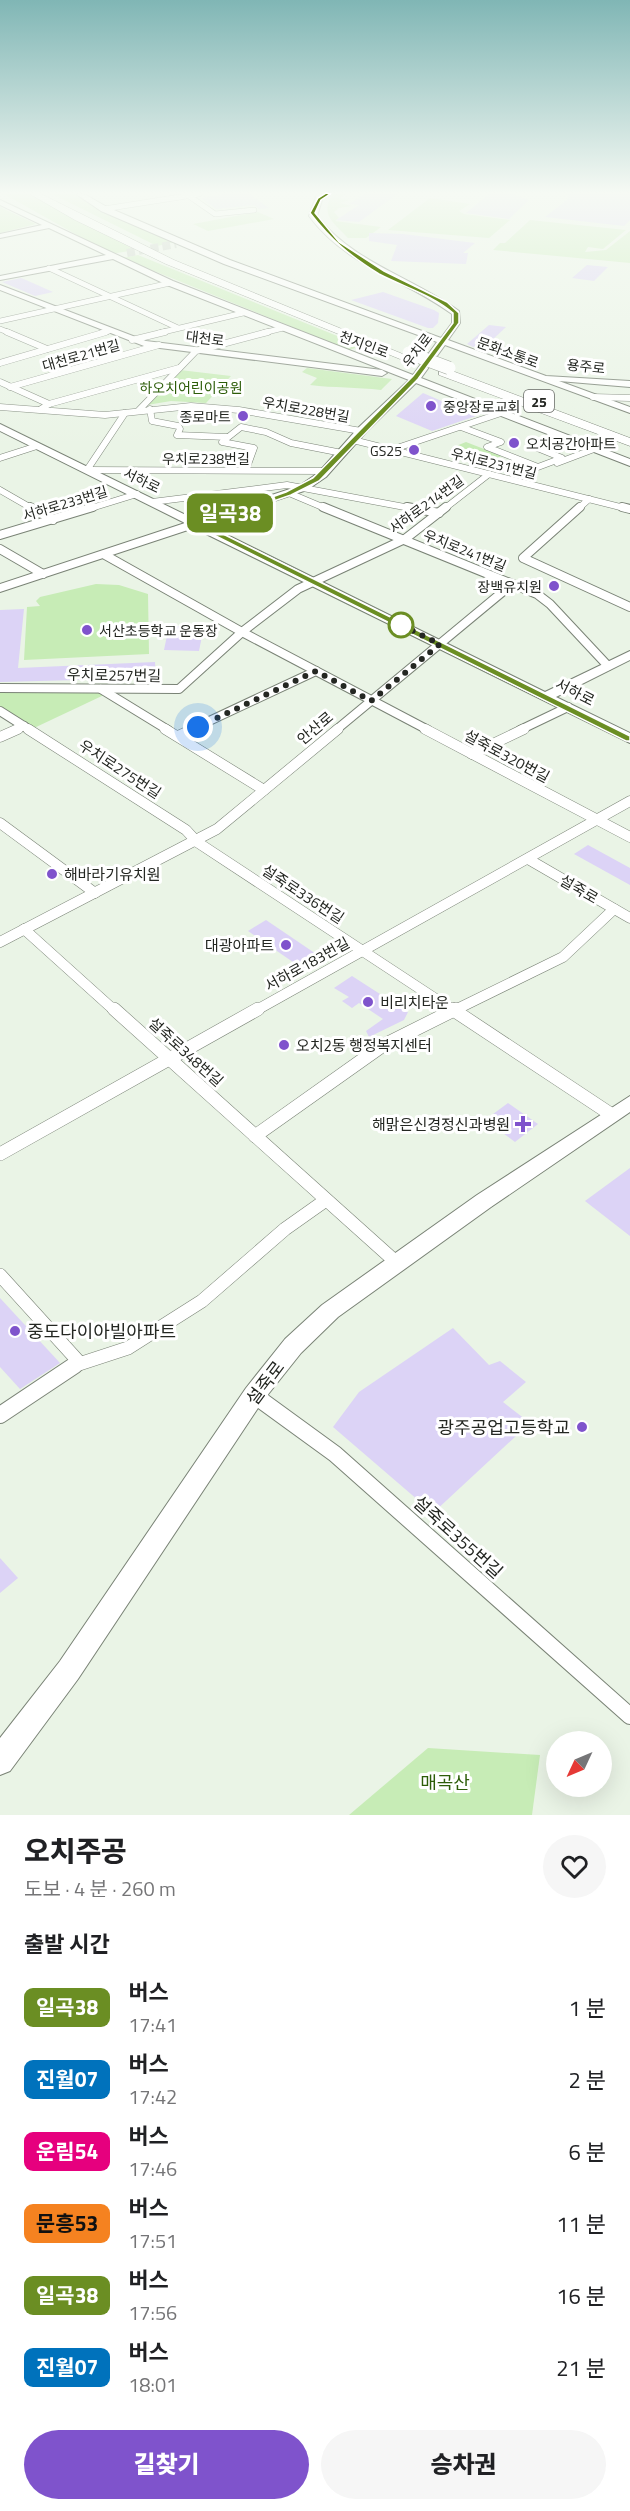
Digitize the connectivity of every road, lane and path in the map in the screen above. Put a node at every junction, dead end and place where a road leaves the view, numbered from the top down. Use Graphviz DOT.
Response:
graph roads {
  1 [pos="70,279"];
  2 [pos="160,279"];
  3 [pos="210,279"];
  4 [pos="225,279"];
  5 [pos="272,279"];
  6 [pos="394,279"];
  7 [pos="170,283"];
  8 [pos="0,287"];
  9 [pos="106,296"];
  10 [pos="50,308"];
  11 [pos="243,313"];
  12 [pos="0,321"];
  13 [pos="178,328"];
  14 [pos="283,328"];
  15 [pos="0,329"];
  16 [pos="110,332"];
  17 [pos="132,340"];
  18 [pos="441,342"];
  19 [pos="159,345"];
  20 [pos="47,349"];
  21 [pos="196,351"];
  22 [pos="407,355"];
  23 [pos="479,356"];
  24 [pos="428,360"];
  25 [pos="0,363"];
  26 [pos="374,363"];
  27 [pos="179,368"];
  28 [pos="446,370"];
  29 [pos="416,378"];
  30 [pos="540,378"];
  31 [pos="0,382"];
  32 [pos="475,383"];
  33 [pos="630,384"];
  34 [pos="10,387"];
  35 [pos="456,394"];
  36 [pos="395,397"];
  37 [pos="594,397"];
  38 [pos="630,398"];
  39 [pos="49,404"];
  40 [pos="0,407"];
  41 [pos="41,409"];
  42 [pos="150,409"];
  43 [pos="138,410"];
  44 [pos="630,410"];
  45 [pos="501,412"];
  46 [pos="125,413"];
  47 [pos="0,427"];
  48 [pos="461,427"];
  49 [pos="361,431"];
  50 [pos="630,435"];
  51 [pos="226,437"];
  52 [pos="353,440"];
  53 [pos="630,442"];
  54 [pos="535,444"];
  55 [pos="37,446"];
  56 [pos="594,449"];
  57 [pos="630,449"];
  58 [pos="391,450"];
  59 [pos="342,453"];
  60 [pos="0,458"];
  61 [pos="630,463"];
  62 [pos="87,470"];
  63 [pos="246,471"];
  64 [pos="326,471"];
  65 [pos="489,474"];
  66 [pos="512,480"];
  67 [pos="303,488"];
  68 [pos="0,490"];
  69 [pos="136,494"];
  70 [pos="289,494"];
  71 [pos="589,499"];
  72 [pos="152,502"];
  73 [pos="630,509"];
  74 [pos="439,513"];
  75 [pos="53,520"];
  76 [pos="198,525"];
  77 [pos="0,535"];
  78 [pos="405,539"];
  79 [pos="0,549"];
  80 [pos="105,555"];
  81 [pos="43,574"];
  82 [pos="311,582"];
  83 [pos="512,584"];
  84 [pos="0,588"];
  85 [pos="630,606"];
  86 [pos="242,632"];
  87 [pos="440,644"];
  88 [pos="630,655"];
  89 [pos="608,666"];
  90 [pos="316,671"];
  91 [pos="0,688"];
  92 [pos="101,689"];
  93 [pos="547,696"];
  94 [pos="371,701"];
  95 [pos="568,707"];
  96 [pos="0,711"];
  97 [pos="24,726"];
  98 [pos="178,736"];
  99 [pos="0,737"];
  100 [pos="630,738"];
  101 [pos="472,754"];
  102 [pos="264,790"];
  103 [pos="630,801"];
  104 [pos="597,820"];
  105 [pos="0,823"];
  106 [pos="630,837"];
  107 [pos="197,842"];
  108 [pos="528,859"];
  109 [pos="94,893"];
  110 [pos="614,909"];
  111 [pos="630,918"];
  112 [pos="24,929"];
  113 [pos="0,942"];
  114 [pos="364,952"];
  115 [pos="453,1010"];
  116 [pos="170,1059"];
  117 [pos="621,1109"];
  118 [pos="255,1136"];
  119 [pos="0,1154"];
  120 [pos="326,1200"];
  121 [pos="397,1263"];
  122 [pos="0,1275"];
  123 [pos="79,1362"];
  124 [pos="254,1395"];
  125 [pos="0,1415"];
  126 [pos="630,1716"];
  127 [pos="0,1761"];
  1 -- 9 [label="street"];
  2 -- 7 [label="street, 천지인로"];
  3 -- 22 [label="highway, 25"];
  4 -- 22 [label="highway, 25"];
  5 -- 18 [label="street, 문화소통로"];
  6 -- 18 [label="street, 우치로"];
  7 -- 9 [label="street"];
  7 -- 11 [label="street, 천지인로"];
  8 -- 10 [label="street, 대천로"];
  9 -- 10 [label="street"];
  9 -- 13 [label="street"];
  10 -- 12 [label="street"];
  10 -- 16 [label="street, 대천로"];
  11 -- 13 [label="street"];
  11 -- 14 [label="street, 천지인로"];
  13 -- 17 [label="street"];
  14 -- 21 [label="street"];
  14 -- 26 [label="street, 천지인로"];
  15 -- 20 [label="street"];
  16 -- 17 [label="street, 대천로"];
  16 -- 20 [label="street"];
  17 -- 19 [label="street, 대천로"];
  18 -- 23 [label="street, 문화소통로"];
  18 -- 24 [label="street, 우치로"];
  19 -- 21 [label="street, 대천로"];
  19 -- 34 [label="street, 대천로21번길"];
  20 -- 25 [label="street"];
  21 -- 27 [label="street"];
  21 -- 29 [label="street, 대천로"];
  22 -- 28 [label="highway, 25"];
  23 -- 24 [label="street"];
  23 -- 30 [label="street, 문화소통로"];
  24 -- 26 [label="street"];
  24 -- 29 [label="street, 우치로"];
  26 -- 29 [label="street, 천지인로"];
  27 -- 39 [label="street"];
  27 -- 43 [label="street"];
  28 -- 32 [label="highway, 25"];
  28 -- 50 [label="highway, 25"];
  29 -- 35 [label="street, 천지인로"];
  29 -- 36 [label="street, 우치로"];
  30 -- 33 [label="street, 용주로"];
  30 -- 37 [label="street, 문화소통로"];
  31 -- 34 [label="street"];
  32 -- 53 [label="highway, 25"];
  32 -- 57 [label="highway"];
  34 -- 39 [label="street"];
  35 -- 36 [label="street"];
  35 -- 45 [label="street, 천지인로"];
  36 -- 49 [label="street, 우치로"];
  37 -- 38 [label="street, 용주로"];
  37 -- 44 [label="street, 문화소통로"];
  39 -- 41 [label="street"];
  40 -- 41 [label="street, 우치로228번길"];
  41 -- 46 [label="street, 우치로228번길"];
  42 -- 43 [label="street, 우치로228번길"];
  42 -- 49 [label="street, 우치로228번길"];
  42 -- 51 [label="street"];
  43 -- 46 [label="street, 우치로228번길"];
  45 -- 48 [label="street"];
  45 -- 56 [label="street, 천지인로"];
  46 -- 62 [label="street"];
  47 -- 55 [label="street, 서하로"];
  48 -- 54 [label="street"];
  48 -- 58 [label="street"];
  49 -- 52 [label="street, 우치로"];
  51 -- 59 [label="street"];
  51 -- 63 [label="street"];
  52 -- 58 [label="street, 우치로231번길"];
  52 -- 59 [label="street, 우치로"];
  55 -- 60 [label="street"];
  55 -- 62 [label="street, 서하로"];
  56 -- 61 [label="street, 천지인로"];
  56 -- 66 [label="street"];
  58 -- 65 [label="street, 우치로231번길"];
  59 -- 64 [label="street, 우치로"];
  62 -- 63 [label="street, 우치로238번길"];
  62 -- 69 [label="street, 서하로"];
  63 -- 64 [label="street, 우치로238번길"];
  64 -- 67 [label="street, 우치로"];
  65 -- 66 [label="street, 우치로231번길"];
  65 -- 74 [label="street, 서하로214번길"];
  66 -- 71 [label="street, 우치로231번길"];
  67 -- 70 [label="street, 우치로"];
  67 -- 72 [label="street"];
  67 -- 74 [label="street"];
  68 -- 75 [label="street"];
  69 -- 72 [label="street, 서하로"];
  69 -- 75 [label="street, 서하로233번길"];
  70 -- 76 [label="street, 우치로"];
  70 -- 78 [label="street, 우치로241번길"];
  71 -- 73 [label="street, 우치로231번길"];
  71 -- 85 [label="street"];
  72 -- 76 [label="street, 서하로"];
  74 -- 78 [label="street, 서하로214번길"];
  75 -- 77 [label="street, 서하로233번길"];
  76 -- 80 [label="street, 우치로"];
  76 -- 82 [label="street, 서하로"];
  78 -- 82 [label="street, 서하로214번길"];
  78 -- 83 [label="street, 우치로241번길"];
  79 -- 81 [label="street"];
  80 -- 81 [label="street, 우치로"];
  80 -- 86 [label="street"];
  81 -- 84 [label="street, 우치로"];
  82 -- 86 [label="street"];
  82 -- 87 [label="street, 서하로"];
  83 -- 87 [label="street"];
  83 -- 89 [label="street, 우치로241번길"];
  86 -- 90 [label="street"];
  86 -- 92 [label="street, 우치로257번길"];
  87 -- 93 [label="street, 서하로"];
  87 -- 94 [label="street, 안산로"];
  88 -- 89 [label="street"];
  89 -- 93 [label="street"];
  90 -- 94 [label="street"];
  90 -- 98 [label="street"];
  91 -- 92 [label="street, 우치로257번길"];
  92 -- 98 [label="street"];
  93 -- 95 [label="street, 서하로"];
  94 -- 101 [label="street, 설죽로320번길"];
  94 -- 102 [label="street, 안산로"];
  95 -- 100 [label="street, 서하로"];
  95 -- 101 [label="street"];
  96 -- 97 [label="street, 우치로275번길"];
  97 -- 99 [label="street"];
  97 -- 107 [label="street, 우치로275번길"];
  98 -- 102 [label="street"];
  101 -- 104 [label="street, 설죽로320번길"];
  102 -- 107 [label="street, 안산로"];
  103 -- 104 [label="street, 서하로183번길"];
  104 -- 106 [label="street, 설죽로320번길"];
  104 -- 108 [label="street, 서하로183번길"];
  105 -- 109 [label="street"];
  107 -- 109 [label="street, 안산로"];
  107 -- 114 [label="street, 설죽로336번길"];
  108 -- 110 [label="street, 설죽로"];
  108 -- 114 [label="street, 서하로183번길"];
  109 -- 112 [label="street, 안산로"];
  110 -- 111 [label="street, 설죽로"];
  110 -- 115 [label="street"];
  112 -- 113 [label="street, 안산로"];
  112 -- 116 [label="street, 설죽로348번길"];
  114 -- 115 [label="street, 설죽로336번길"];
  114 -- 116 [label="street, 서하로183번길"];
  115 -- 117 [label="street, 설죽로336번길"];
  115 -- 118 [label="street"];
  116 -- 118 [label="street, 설죽로348번길"];
  116 -- 119 [label="street, 서하로183번길"];
  117 -- 121 [label="street, 설죽로"];
  118 -- 120 [label="street, 설죽로348번길"];
  120 -- 121 [label="street, 설죽로348번길"];
  120 -- 123 [label="street"];
  121 -- 124 [label="street, 설죽로"];
  122 -- 123 [label="street"];
  123 -- 125 [label="street"];
  124 -- 126 [label="street, 설죽로355번길"];
  124 -- 127 [label="street, 설죽로"];
}
